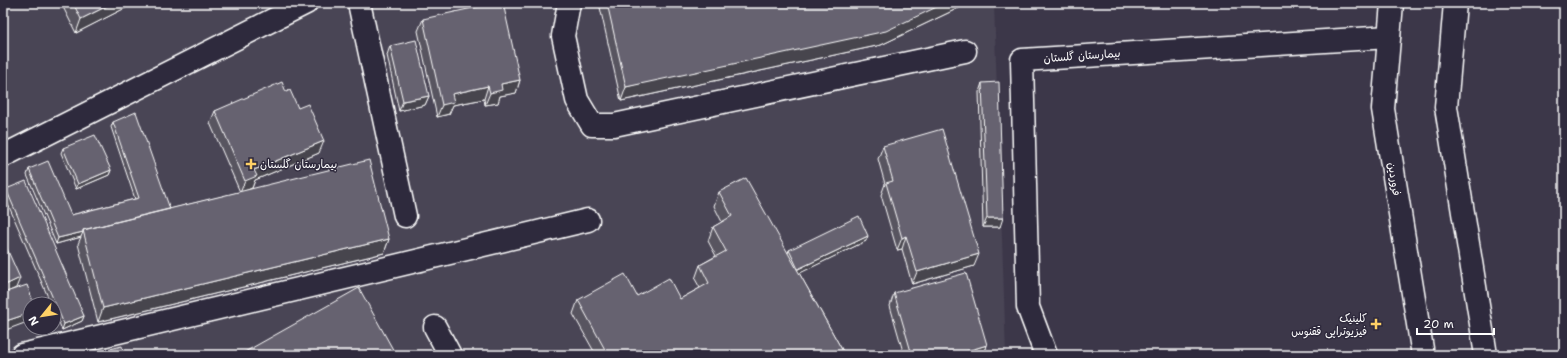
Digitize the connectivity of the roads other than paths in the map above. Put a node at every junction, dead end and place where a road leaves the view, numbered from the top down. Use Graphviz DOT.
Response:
graph roads {
  1 [pos="306,3"];
  2 [pos="359,3"];
  3 [pos="569,3"];
  4 [pos="1392,3"];
  5 [pos="1455,3"];
  6 [pos="1389,37"];
  7 [pos="965,51"];
  8 [pos="3,156"];
  9 [pos="405,216"];
  10 [pos="588,220"];
  11 [pos="435,327"];
  12 [pos="22,355"];
  13 [pos="450,355"];
  14 [pos="1046,355"];
  15 [pos="1422,355"];
  16 [pos="1486,355"];
  1 -- 8 [label="main road"];
  2 -- 9 [label="main road"];
  3 -- 7 [label="main road"];
  4 -- 6 [label="main road, فروردین"];
  5 -- 16 [label="main road"];
  6 -- 14 [label="main road, بیمارستان گلستان"];
  6 -- 15 [label="main road, فروردین"];
  10 -- 12 [label="main road"];
  11 -- 13 [label="main road"];
}
